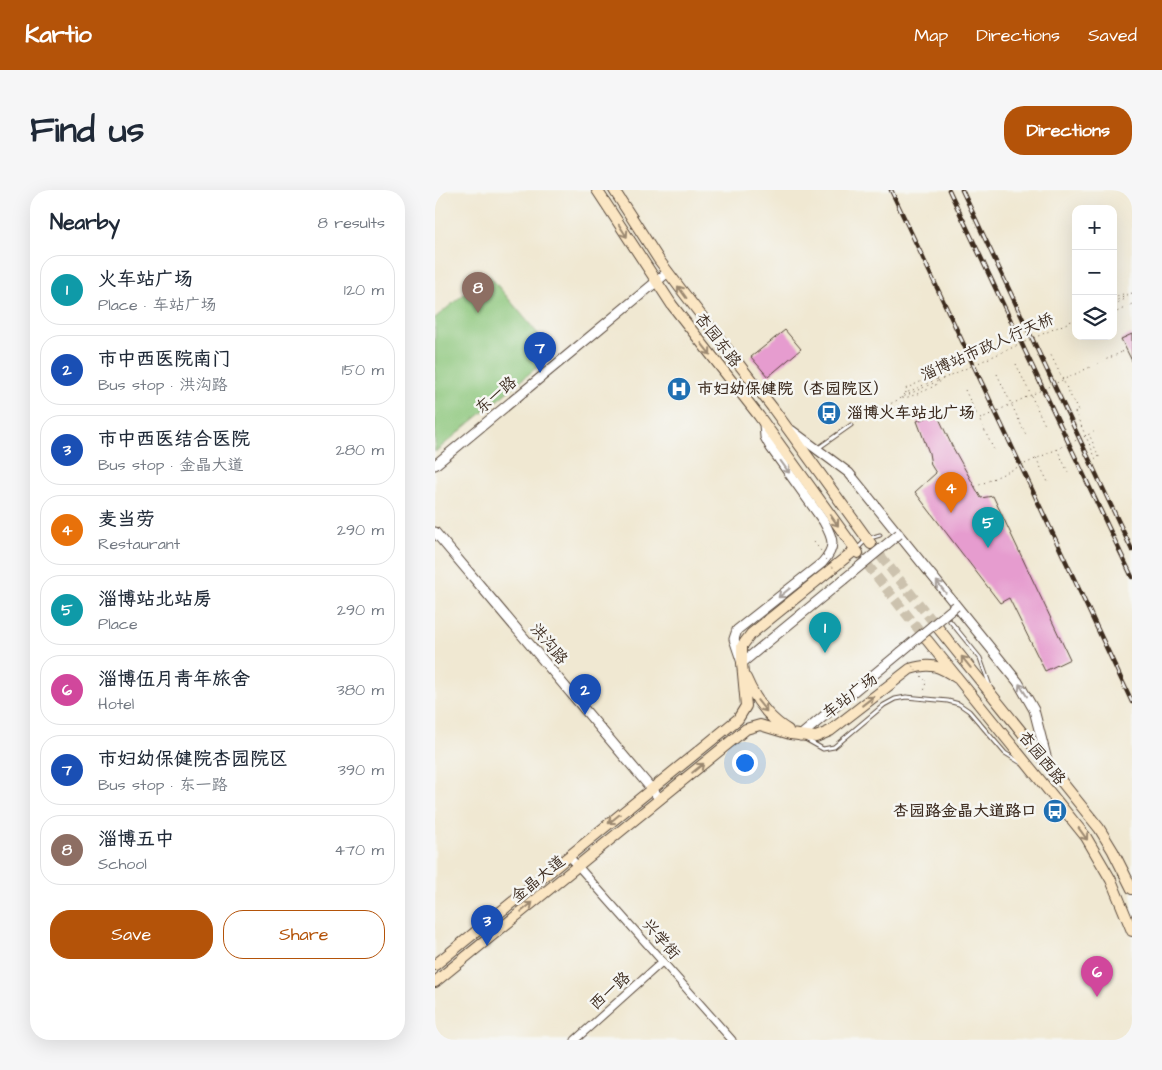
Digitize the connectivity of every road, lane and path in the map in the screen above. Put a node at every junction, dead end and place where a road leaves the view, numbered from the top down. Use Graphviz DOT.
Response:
graph roads {
  1 [pos="597,190"];
  2 [pos="614,190"];
  3 [pos="668,272"];
  4 [pos="656,282"];
  5 [pos="1132,293"];
  6 [pos="1129,294"];
  7 [pos="1117,299"];
  8 [pos="1117,300"];
  9 [pos="1117,301"];
  10 [pos="1132,304"];
  11 [pos="1117,312"];
  12 [pos="1072,321"];
  13 [pos="1126,350"];
  14 [pos="1049,351"];
  15 [pos="1016,364"];
  16 [pos="997,374"];
  17 [pos="1063,379"];
  18 [pos="938,381"];
  19 [pos="965,390"];
  20 [pos="907,394"];
  21 [pos="1031,395"];
  22 [pos="900,399"];
  23 [pos="1011,404"];
  24 [pos="980,419"];
  25 [pos="765,424"];
  26 [pos="851,425"];
  27 [pos="1045,425"];
  28 [pos="787,428"];
  29 [pos="1094,432"];
  30 [pos="1089,434"];
  31 [pos="1026,435"];
  32 [pos="817,448"];
  33 [pos="1057,449"];
  34 [pos="994,450"];
  35 [pos="1036,458"];
  36 [pos="435,465"];
  37 [pos="1068,472"];
  38 [pos="1047,482"];
  39 [pos="975,487"];
  40 [pos="435,532"];
  41 [pos="899,534"];
  42 [pos="880,535"];
  43 [pos="869,541"];
  44 [pos="814,542"];
  45 [pos="857,552"];
  46 [pos="843,580"];
  47 [pos="956,606"];
  48 [pos="950,621"];
  49 [pos="939,628"];
  50 [pos="927,640"];
  51 [pos="901,652"];
  52 [pos="742,663"];
  53 [pos="957,678"];
  54 [pos="993,696"];
  55 [pos="923,699"];
  56 [pos="800,736"];
  57 [pos="1048,764"];
  58 [pos="1031,769"];
  59 [pos="652,789"];
  60 [pos="660,799"];
  61 [pos="569,856"];
  62 [pos="578,866"];
  63 [pos="1132,889"];
  64 [pos="1132,931"];
  65 [pos="662,962"];
  66 [pos="435,965"];
  67 [pos="435,982"];
  68 [pos="575,1040"];
  69 [pos="732,1040"];
  1 -- 4 [label="main road, 杏园东路, one-way"];
  2 -- 3 [label="main road, 杏园东路"];
  3 -- 4 [label="street, 东一路"];
  28 -- 3 [label="main road, 杏园东路, one-way"];
  4 -- 25 [label="main road, 杏园东路, one-way"];
  4 -- 36 [label="street, 东一路"];
  5 -- 6 [label="path"];
  6 -- 7 [label="path"];
  6 -- 8 [label="path"];
  6 -- 9 [label="path"];
  10 -- 11 [label="path"];
  12 -- 18 [label="path, 淄博站市政人行天桥, bridge"];
  13 -- 17 [label="path, bridge"];
  14 -- 17 [label="path"];
  15 -- 21 [label="path"];
  16 -- 23 [label="path"];
  17 -- 21 [label="path, bridge"];
  17 -- 30 [label="path"];
  18 -- 20 [label="path, 淄博站市政人行天桥"];
  18 -- 20 [label="path"];
  18 -- 22 [label="path"];
  19 -- 24 [label="path"];
  20 -- 22 [label="path"];
  21 -- 23 [label="path, bridge"];
  21 -- 27 [label="path"];
  22 -- 26 [label="path"];
  23 -- 24 [label="path, bridge"];
  23 -- 31 [label="path"];
  24 -- 34 [label="path"];
  25 -- 45 [label="main road, 杏园东路, one-way"];
  25 -- 52 [label="street, one-way"];
  26 -- 32 [label="lane"];
  28 -- 32 [label="street"];
  28 -- 43 [label="main road, 杏园东路"];
  29 -- 30 [label="path, bridge"];
  30 -- 33 [label="path, bridge"];
  32 -- 41 [label="street"];
  33 -- 35 [label="path, bridge"];
  33 -- 37 [label="path"];
  35 -- 38 [label="path"];
  35 -- 39 [label="path, bridge"];
  40 -- 59 [label="street, 洪沟路"];
  41 -- 46 [label="street, bridge"];
  47 -- 41 [label="street, one-way"];
  42 -- 43 [label="lane"];
  43 -- 45 [label="lane"];
  44 -- 46 [label="path, bridge"];
  45 -- 52 [label="main road"];
  46 -- 52 [label="street"];
  47 -- 51 [label="street, bridge"];
  57 -- 47 [label="street, one-way"];
  48 -- 54 [label="lane"];
  54 -- 49 [label="main road, 杏园西路, one-way"];
  50 -- 53 [label="main road, 杏园西路"];
  51 -- 55 [label="path, bridge"];
  51 -- 56 [label="street"];
  52 -- 56 [label="main road, one-way"];
  52 -- 59 [label="main road"];
  56 -- 53 [label="main road, 车站广场, one-way"];
  53 -- 58 [label="main road, 杏园西路"];
  54 -- 57 [label="main road, 杏园西路"];
  55 -- 56 [label="lane"];
  55 -- 58 [label="lane"];
  60 -- 56 [label="main road, 车站广场, one-way"];
  57 -- 63 [label="main road, 杏园西路"];
  58 -- 64 [label="main road, 杏园西路, one-way"];
  59 -- 60 [label="street, 洪沟路"];
  59 -- 61 [label="main road, 金晶大道, one-way"];
  60 -- 62 [label="main road, 金晶大道"];
  61 -- 62 [label="street, 兴学街"];
  61 -- 66 [label="main road, 金晶大道"];
  62 -- 65 [label="street, 兴学街"];
  67 -- 62 [label="main road, 金晶大道, one-way"];
  65 -- 68 [label="street, 西一路"];
  65 -- 69 [label="street, 兴学街"];
}
